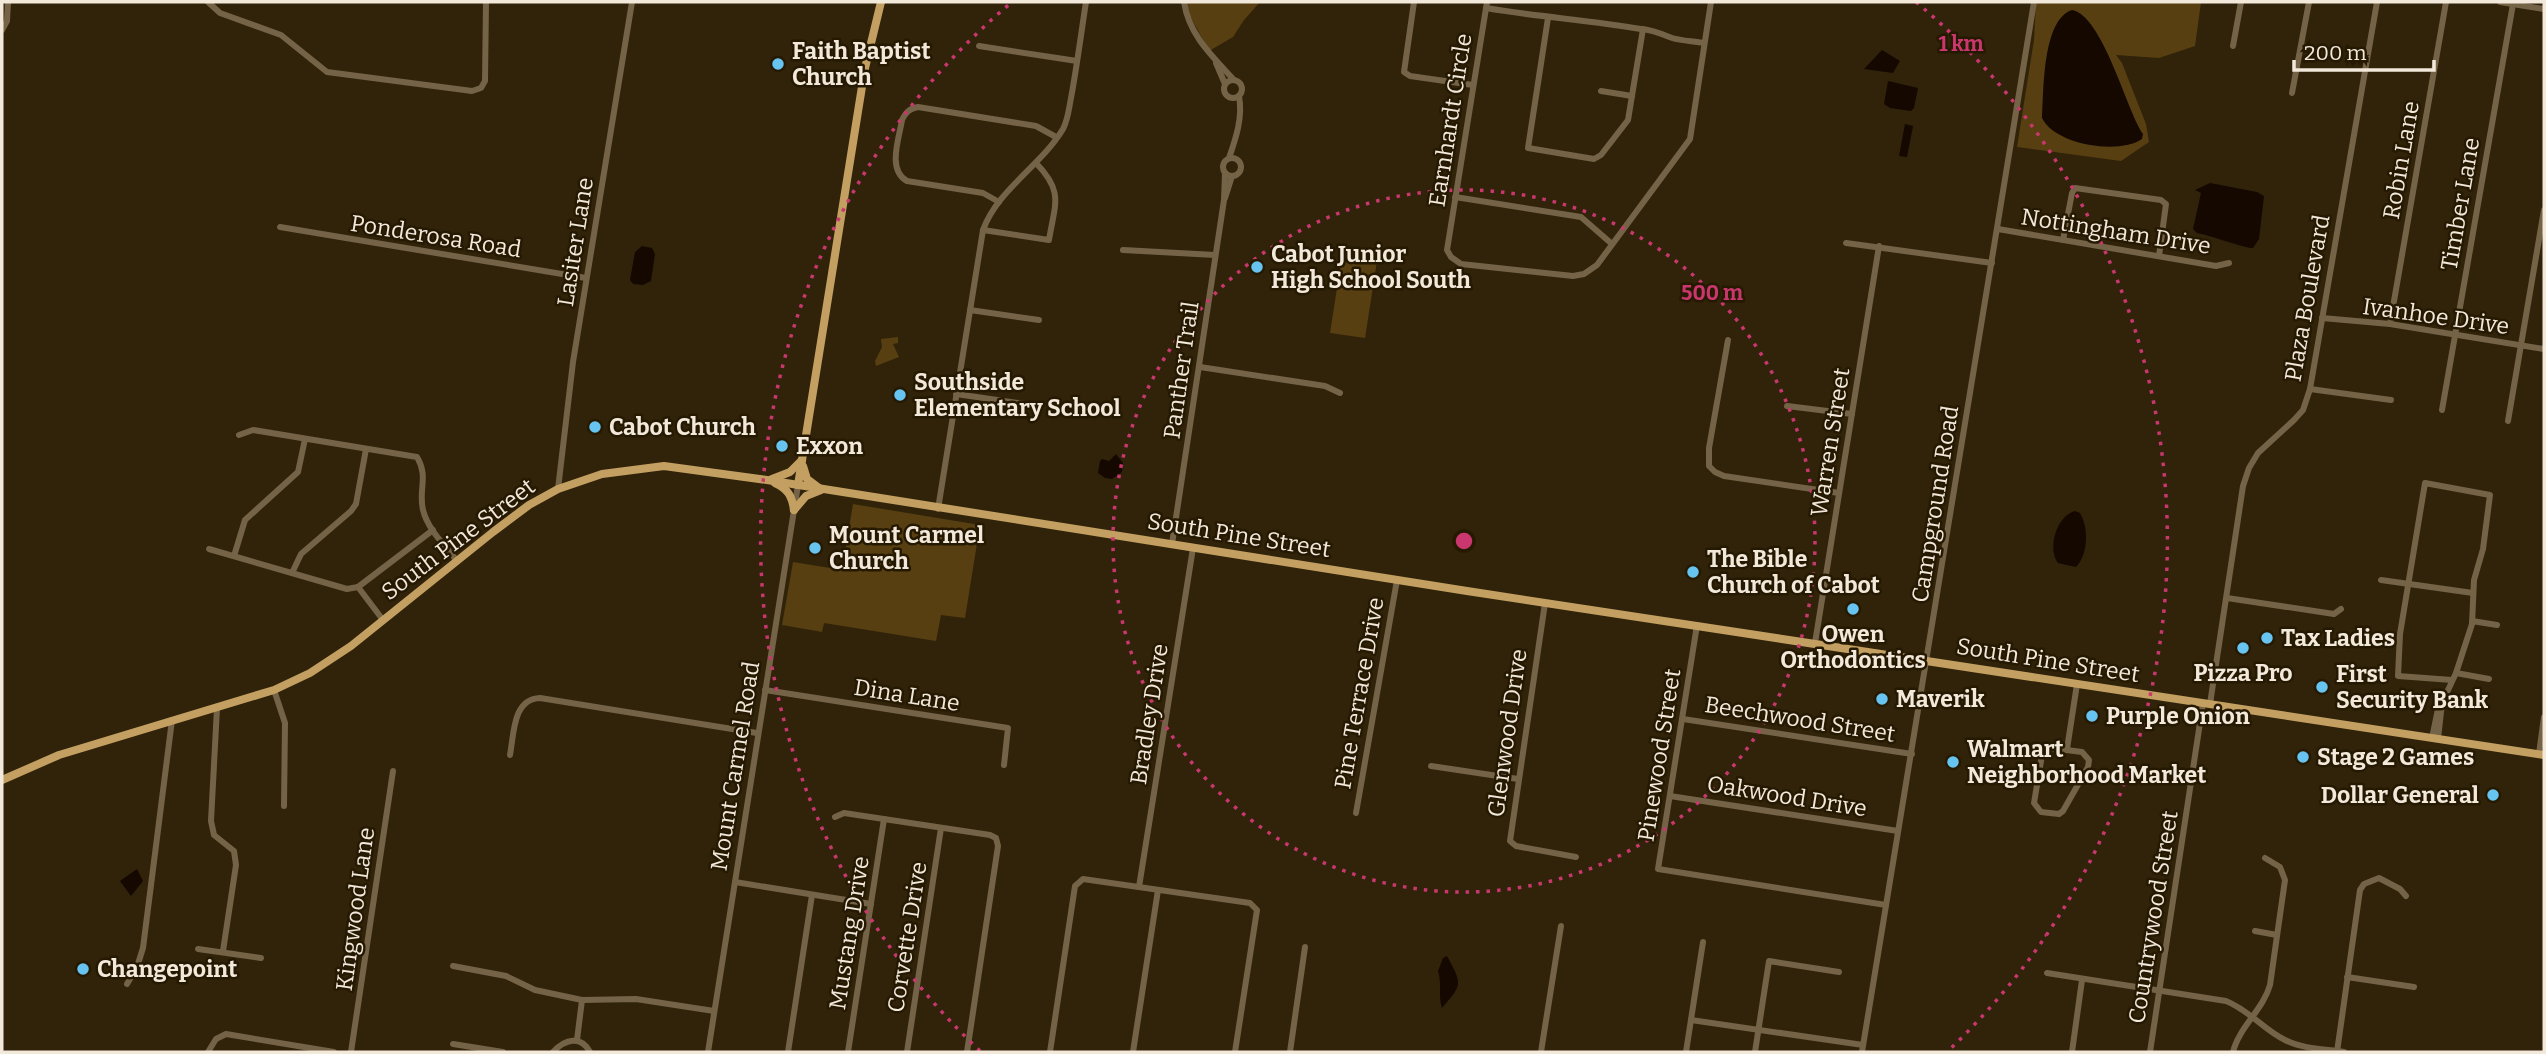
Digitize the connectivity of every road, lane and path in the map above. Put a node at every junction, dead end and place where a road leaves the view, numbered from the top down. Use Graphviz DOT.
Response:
graph roads {
  1 [pos="208,2"];
  2 [pos="486,2"];
  3 [pos="632,2"];
  4 [pos="881,2"];
  5 [pos="1087,2"];
  6 [pos="1184,2"];
  7 [pos="1414,2"];
  8 [pos="1711,2"];
  9 [pos="2034,2"];
  10 [pos="2241,2"];
  11 [pos="2309,2"];
  12 [pos="2377,2"];
  13 [pos="2446,2"];
  14 [pos="2500,2"];
  15 [pos="8,4"];
  16 [pos="2513,4"];
  17 [pos="1486,5"];
  18 [pos="2544,9"];
  19 [pos="2,11"];
  20 [pos="1548,18"];
  21 [pos="1643,29"];
  22 [pos="2,30"];
  23 [pos="1704,43"];
  24 [pos="978,46"];
  25 [pos="2233,46"];
  26 [pos="1077,61"];
  27 [pos="1216,62"];
  28 [pos="1234,80"];
  29 [pos="1225,84"];
  30 [pos="1473,85"];
  31 [pos="1601,91"];
  32 [pos="2292,93"];
  33 [pos="1632,96"];
  34 [pos="1236,97"];
  35 [pos="1056,137"];
  36 [pos="1233,158"];
  37 [pos="1036,163"];
  38 [pos="1229,174"];
  39 [pos="1455,197"];
  40 [pos="999,202"];
  41 [pos="2544,210"];
  42 [pos="280,228"];
  43 [pos="1998,229"];
  44 [pos="983,230"];
  45 [pos="2063,240"];
  46 [pos="1846,243"];
  47 [pos="1612,244"];
  48 [pos="1879,246"];
  49 [pos="1123,250"];
  50 [pos="1215,255"];
  51 [pos="2160,256"];
  52 [pos="1992,263"];
  53 [pos="2229,263"];
  54 [pos="586,278"];
  55 [pos="970,310"];
  56 [pos="2322,318"];
  57 [pos="1039,320"];
  58 [pos="2390,324"];
  59 [pos="2455,335"];
  60 [pos="1728,340"];
  61 [pos="2521,345"];
  62 [pos="2544,349"];
  63 [pos="1200,367"];
  64 [pos="2310,389"];
  65 [pos="1340,393"];
  66 [pos="956,394"];
  67 [pos="2391,400"];
  68 [pos="1025,404"];
  69 [pos="1787,406"];
  70 [pos="2442,410"];
  71 [pos="1852,414"];
  72 [pos="2508,421"];
  73 [pos="239,435"];
  74 [pos="305,439"];
  75 [pos="366,449"];
  76 [pos="802,459"];
  77 [pos="770,480"];
  78 [pos="798,485"];
  79 [pos="558,489"];
  80 [pos="821,490"];
  81 [pos="1839,493"];
  82 [pos="938,509"];
  83 [pos="794,510"];
  84 [pos="433,530"];
  85 [pos="1172,544"];
  86 [pos="1193,548"];
  87 [pos="209,549"];
  88 [pos="234,556"];
  89 [pos="457,561"];
  90 [pos="292,573"];
  91 [pos="1397,580"];
  92 [pos="2381,580"];
  93 [pos="2409,584"];
  94 [pos="358,587"];
  95 [pos="2473,593"];
  96 [pos="2227,598"];
  97 [pos="1545,603"];
  98 [pos="2341,609"];
  99 [pos="383,620"];
  100 [pos="2472,621"];
  101 [pos="1697,625"];
  102 [pos="2497,625"];
  103 [pos="1815,643"];
  104 [pos="1927,662"];
  105 [pos="2454,676"];
  106 [pos="2489,679"];
  107 [pos="2077,684"];
  108 [pos="274,690"];
  109 [pos="765,690"];
  110 [pos="2206,704"];
  111 [pos="217,708"];
  112 [pos="2544,718"];
  113 [pos="1683,719"];
  114 [pos="172,720"];
  115 [pos="757,733"];
  116 [pos="2435,738"];
  117 [pos="2067,750"];
  118 [pos="1912,754"];
  119 [pos="2542,754"];
  120 [pos="510,755"];
  121 [pos="1004,765"];
  122 [pos="1431,766"];
  123 [pos="393,771"];
  124 [pos="1518,779"];
  125 [pos="2,780"];
  126 [pos="1670,796"];
  127 [pos="284,806"];
  128 [pos="1356,813"];
  129 [pos="835,817"];
  130 [pos="884,819"];
  131 [pos="941,828"];
  132 [pos="1898,831"];
  133 [pos="1576,857"];
  134 [pos="2265,858"];
  135 [pos="735,882"];
  136 [pos="1139,887"];
  137 [pos="1158,890"];
  138 [pos="812,895"];
  139 [pos="2406,896"];
  140 [pos="871,904"];
  141 [pos="1886,905"];
  142 [pos="1561,926"];
  143 [pos="2255,931"];
  144 [pos="2277,935"];
  145 [pos="1703,942"];
  146 [pos="1305,947"];
  147 [pos="198,949"];
  148 [pos="223,951"];
  149 [pos="261,958"];
  150 [pos="453,966"];
  151 [pos="1839,972"];
  152 [pos="2048,973"];
  153 [pos="2347,976"];
  154 [pos="2082,980"];
  155 [pos="127,984"];
  156 [pos="2414,987"];
  157 [pos="2160,990"];
  158 [pos="582,1000"];
  159 [pos="714,1011"];
  160 [pos="2253,1016"];
  161 [pos="1691,1020"];
  162 [pos="1758,1030"];
  163 [pos="577,1040"];
  164 [pos="453,1044"];
  165 [pos="1863,1049"];
  166 [pos="208,1052"];
  167 [pos="334,1052"];
  168 [pos="351,1052"];
  169 [pos="503,1052"];
  170 [pos="553,1052"];
  171 [pos="590,1052"];
  172 [pos="708,1052"];
  173 [pos="716,1052"];
  174 [pos="788,1052"];
  175 [pos="848,1052"];
  176 [pos="907,1052"];
  177 [pos="967,1052"];
  178 [pos="1050,1052"];
  179 [pos="1133,1052"];
  180 [pos="1235,1052"];
  181 [pos="1290,1052"];
  182 [pos="1541,1052"];
  183 [pos="1686,1052"];
  184 [pos="1755,1052"];
  185 [pos="2071,1052"];
  186 [pos="2150,1052"];
  187 [pos="2233,1052"];
  188 [pos="2339,1052"];
  1 -- 2 [label="street"];
  3 -- 54 [label="street, Lasiter Lane"];
  4 -- 76 [label="main road"];
  5 -- 26 [label="street"];
  6 -- 27 [label="street"];
  7 -- 30 [label="street"];
  8 -- 23 [label="street, Earnhardt Circle"];
  9 -- 43 [label="street, Campground Road"];
  10 -- 25 [label="street"];
  11 -- 32 [label="street"];
  12 -- 56 [label="street, Plaza Boulevard"];
  13 -- 58 [label="street, Robin Lane"];
  14 -- 16 [label="street"];
  15 -- 19 [label="street"];
  15 -- 22 [label="street"];
  16 -- 18 [label="street"];
  16 -- 59 [label="street, Timber Lane"];
  17 -- 20 [label="street"];
  17 -- 30 [label="street, Earnhardt Circle"];
  20 -- 21 [label="street"];
  20 -- 33 [label="street"];
  21 -- 23 [label="street"];
  21 -- 33 [label="street"];
  23 -- 47 [label="street, Earnhardt Circle"];
  24 -- 26 [label="street"];
  26 -- 35 [label="street"];
  27 -- 28 [label="street"];
  27 -- 29 [label="street"];
  28 -- 29 [label="street"];
  28 -- 34 [label="street"];
  29 -- 34 [label="street"];
  30 -- 39 [label="street, Earnhardt Circle"];
  31 -- 33 [label="street"];
  34 -- 36 [label="street"];
  35 -- 37 [label="street"];
  35 -- 40 [label="street"];
  36 -- 38 [label="street"];
  36 -- 38 [label="street"];
  37 -- 40 [label="street"];
  37 -- 44 [label="street"];
  38 -- 50 [label="street, Panther Trail"];
  39 -- 47 [label="street"];
  39 -- 47 [label="street, Earnhardt Circle"];
  40 -- 44 [label="street"];
  41 -- 61 [label="street"];
  42 -- 54 [label="street, Ponderosa Road"];
  43 -- 45 [label="street, Nottingham Drive"];
  43 -- 52 [label="street, Campground Road"];
  44 -- 55 [label="street"];
  45 -- 51 [label="street, Nottingham Drive"];
  45 -- 51 [label="street"];
  46 -- 48 [label="street"];
  48 -- 52 [label="street"];
  48 -- 71 [label="street, Warren Street"];
  49 -- 50 [label="street"];
  50 -- 63 [label="street, Panther Trail"];
  51 -- 53 [label="street, Nottingham Drive"];
  52 -- 104 [label="street, Campground Road"];
  54 -- 79 [label="street, Lasiter Lane"];
  55 -- 57 [label="street"];
  55 -- 66 [label="street"];
  56 -- 58 [label="street, Ivanhoe Drive"];
  56 -- 64 [label="street, Plaza Boulevard"];
  58 -- 59 [label="street, Ivanhoe Drive"];
  59 -- 61 [label="street, Ivanhoe Drive"];
  59 -- 70 [label="street, Timber Lane"];
  60 -- 81 [label="street"];
  61 -- 62 [label="street, Ivanhoe Drive"];
  61 -- 72 [label="street"];
  63 -- 65 [label="street"];
  63 -- 85 [label="street, Panther Trail"];
  64 -- 67 [label="street"];
  64 -- 96 [label="street, Plaza Boulevard"];
  66 -- 68 [label="street"];
  66 -- 82 [label="street"];
  69 -- 71 [label="street"];
  71 -- 81 [label="street, Warren Street"];
  73 -- 74 [label="street"];
  74 -- 75 [label="street"];
  74 -- 88 [label="street"];
  75 -- 84 [label="street"];
  75 -- 90 [label="street"];
  76 -- 77 [label="main road"];
  76 -- 78 [label="main road"];
  76 -- 80 [label="main road"];
  77 -- 78 [label="main road, South Pine Street"];
  77 -- 79 [label="main road, South Pine Street"];
  77 -- 83 [label="main road"];
  78 -- 80 [label="main road, South Pine Street"];
  78 -- 83 [label="street, Mount Carmel Road"];
  79 -- 89 [label="main road, South Pine Street"];
  80 -- 82 [label="main road, South Pine Street"];
  80 -- 83 [label="main road"];
  81 -- 103 [label="street, Warren Street"];
  82 -- 85 [label="main road, South Pine Street"];
  83 -- 109 [label="street, Mount Carmel Road"];
  84 -- 89 [label="street"];
  84 -- 94 [label="street"];
  85 -- 86 [label="main road, South Pine Street"];
  86 -- 91 [label="main road, South Pine Street"];
  86 -- 136 [label="street, Bradley Drive"];
  87 -- 88 [label="street"];
  88 -- 90 [label="street"];
  89 -- 99 [label="main road, South Pine Street"];
  90 -- 94 [label="street"];
  91 -- 97 [label="main road, South Pine Street"];
  91 -- 128 [label="street, Pine Terrace Drive"];
  92 -- 93 [label="street"];
  93 -- 95 [label="street"];
  93 -- 95 [label="street"];
  93 -- 105 [label="street"];
  94 -- 99 [label="street"];
  95 -- 100 [label="street"];
  96 -- 98 [label="street"];
  96 -- 110 [label="street, Plaza Boulevard"];
  97 -- 101 [label="main road, South Pine Street"];
  97 -- 124 [label="street, Glenwood Drive"];
  99 -- 108 [label="main road, South Pine Street"];
  100 -- 102 [label="street"];
  100 -- 105 [label="street"];
  101 -- 103 [label="main road, South Pine Street"];
  101 -- 113 [label="street, Pinewood Street"];
  103 -- 104 [label="main road, South Pine Street"];
  104 -- 107 [label="main road, South Pine Street"];
  104 -- 118 [label="street, Campground Road"];
  105 -- 106 [label="street"];
  105 -- 116 [label="street"];
  107 -- 110 [label="main road, South Pine Street"];
  107 -- 117 [label="street"];
  108 -- 111 [label="main road, South Pine Street"];
  108 -- 127 [label="street"];
  109 -- 115 [label="street, Mount Carmel Road"];
  109 -- 121 [label="street, Dina Lane"];
  110 -- 116 [label="main road, South Pine Street"];
  110 -- 157 [label="street, Countrywood Street"];
  111 -- 114 [label="main road, South Pine Street"];
  111 -- 148 [label="street"];
  112 -- 119 [label="street"];
  113 -- 118 [label="street, Beechwood Street"];
  113 -- 126 [label="street, Pinewood Street"];
  114 -- 125 [label="main road, South Pine Street"];
  114 -- 155 [label="street"];
  115 -- 120 [label="street"];
  115 -- 135 [label="street, Mount Carmel Road"];
  116 -- 119 [label="main road, South Pine Street"];
  117 -- 117 [label="street"];
  118 -- 132 [label="street, Campground Road"];
  122 -- 124 [label="street"];
  123 -- 168 [label="street, Kingwood Lane"];
  124 -- 133 [label="street, Glenwood Drive"];
  126 -- 132 [label="street, Oakwood Drive"];
  126 -- 141 [label="street, Pinewood Street"];
  129 -- 130 [label="street"];
  130 -- 131 [label="street"];
  130 -- 140 [label="street, Mustang Drive"];
  131 -- 176 [label="street, Corvette Drive"];
  131 -- 177 [label="street"];
  132 -- 141 [label="street, Campground Road"];
  134 -- 144 [label="street"];
  135 -- 138 [label="street"];
  135 -- 159 [label="street, Mount Carmel Road"];
  136 -- 137 [label="street"];
  136 -- 178 [label="street"];
  137 -- 179 [label="street"];
  137 -- 180 [label="street"];
  138 -- 140 [label="street"];
  138 -- 174 [label="street"];
  139 -- 153 [label="street"];
  140 -- 175 [label="street, Mustang Drive"];
  141 -- 165 [label="street, Campground Road"];
  142 -- 182 [label="street"];
  143 -- 144 [label="street"];
  144 -- 160 [label="street"];
  145 -- 161 [label="street"];
  146 -- 181 [label="street"];
  147 -- 148 [label="street"];
  148 -- 149 [label="street"];
  150 -- 158 [label="street"];
  151 -- 162 [label="street"];
  152 -- 154 [label="street"];
  153 -- 156 [label="street"];
  153 -- 188 [label="street"];
  154 -- 157 [label="street"];
  154 -- 185 [label="street"];
  157 -- 160 [label="street"];
  157 -- 186 [label="street, Countrywood Street"];
  158 -- 159 [label="street"];
  158 -- 163 [label="street"];
  159 -- 172 [label="street, Mount Carmel Road"];
  160 -- 187 [label="street"];
  160 -- 188 [label="street"];
  161 -- 162 [label="street"];
  161 -- 183 [label="street"];
  162 -- 165 [label="street"];
  162 -- 184 [label="street"];
  163 -- 170 [label="street"];
  163 -- 171 [label="street"];
  164 -- 169 [label="street"];
  166 -- 167 [label="street"];
  172 -- 173 [label="street"];
}
